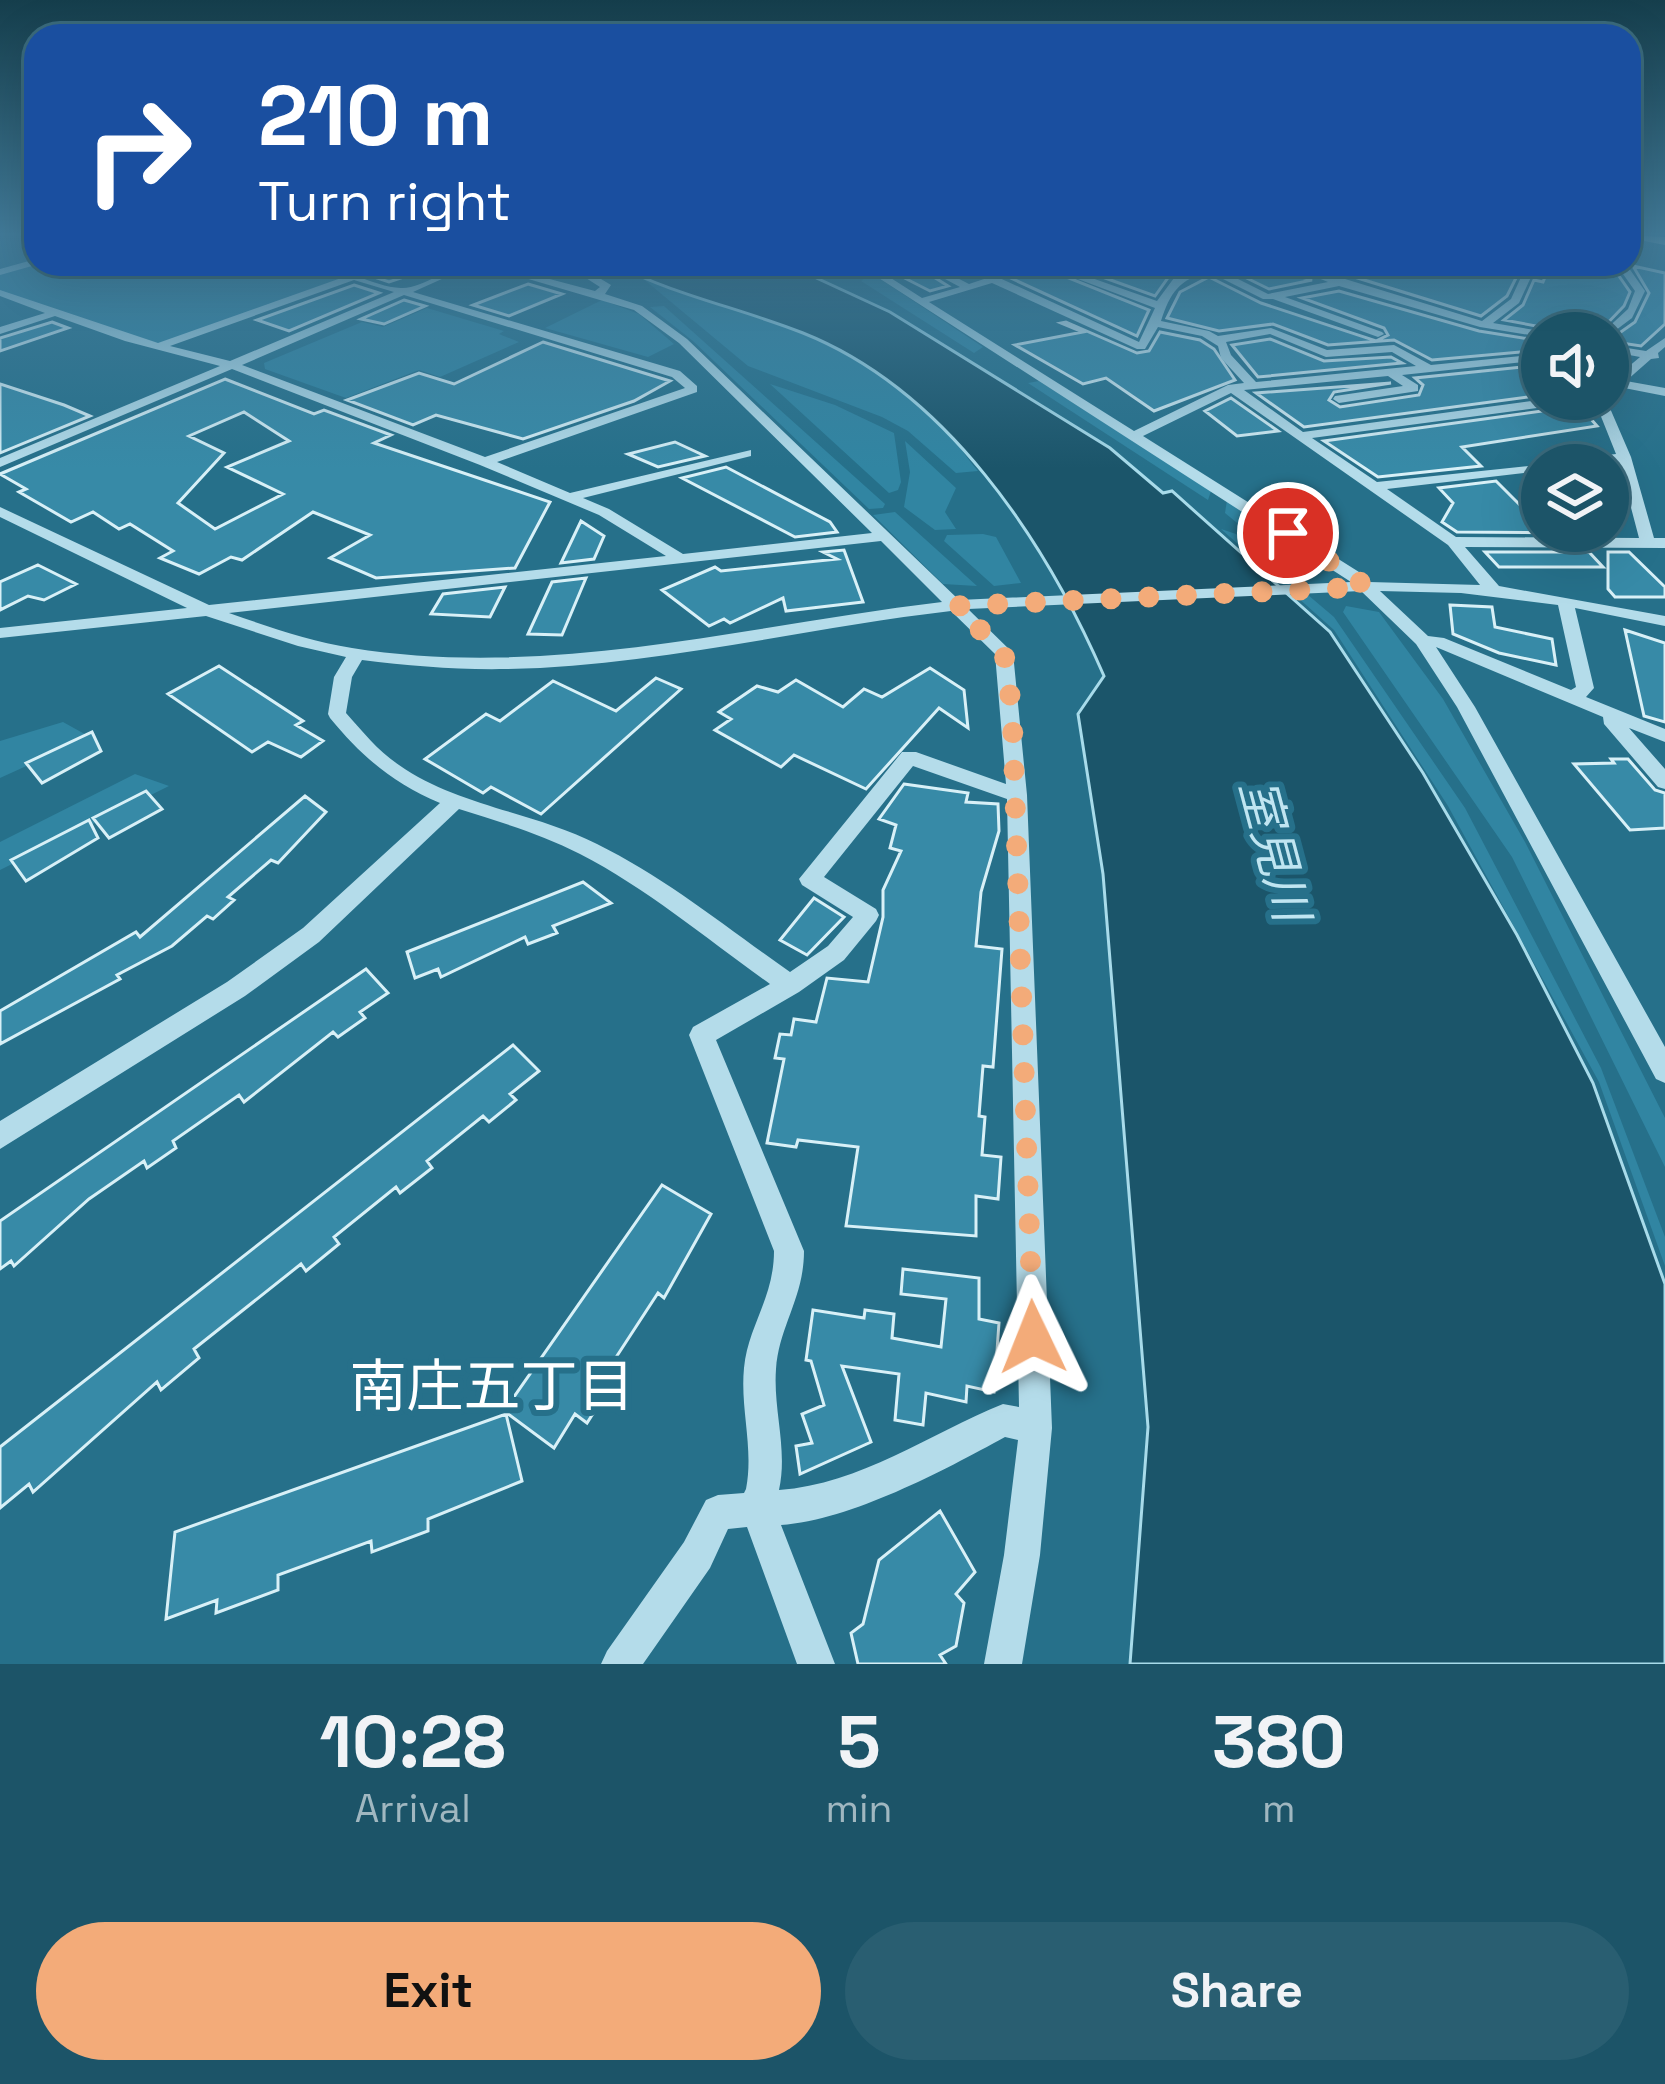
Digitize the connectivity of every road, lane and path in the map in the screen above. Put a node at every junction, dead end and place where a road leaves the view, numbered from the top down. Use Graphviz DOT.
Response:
graph roads {
  1 [pos="55,313"];
  2 [pos="252,313"];
  3 [pos="363,313"];
  4 [pos="475,313"];
  5 [pos="646,313"];
  6 [pos="940,313"];
  7 [pos="1065,313"];
  8 [pos="1158,313"];
  9 [pos="1320,313"];
  10 [pos="1440,313"];
  11 [pos="1499,313"];
  12 [pos="1155,322"];
  13 [pos="1484,325"];
  14 [pos="0,331"];
  15 [pos="1521,331"];
  16 [pos="1378,334"];
  17 [pos="1216,340"];
  18 [pos="1665,341"];
  19 [pos="161,345"];
  20 [pos="1629,351"];
  21 [pos="1649,355"];
  22 [pos="1665,358"];
  23 [pos="1521,359"];
  24 [pos="234,366"];
  25 [pos="1428,368"];
  26 [pos="1390,372"];
  27 [pos="1629,372"];
  28 [pos="1309,380"];
  29 [pos="1250,382"];
  30 [pos="1232,388"];
  31 [pos="1629,388"];
  32 [pos="1665,392"];
  33 [pos="1340,399"];
  34 [pos="1521,406"];
  35 [pos="1381,425"];
  36 [pos="1305,435"];
  37 [pos="1134,436"];
  38 [pos="746,452"];
  39 [pos="485,462"];
  40 [pos="0,463"];
  41 [pos="1521,469"];
  42 [pos="1629,475"];
  43 [pos="1372,487"];
  44 [pos="570,497"];
  45 [pos="0,511"];
  46 [pos="880,537"];
  47 [pos="1647,540"];
  48 [pos="1453,542"];
  49 [pos="1665,543"];
  50 [pos="677,556"];
  51 [pos="1367,587"];
  52 [pos="1495,591"];
  53 [pos="1566,603"];
  54 [pos="962,605"];
  55 [pos="200,610"];
  56 [pos="1665,621"];
  57 [pos="0,632"];
  58 [pos="1423,641"];
  59 [pos="356,654"];
  60 [pos="1574,698"];
  61 [pos="1613,715"];
  62 [pos="1665,736"];
  63 [pos="1665,782"];
  64 [pos="1017,795"];
  65 [pos="456,800"];
  66 [pos="790,985"];
  67 [pos="1665,1071"];
  68 [pos="0,1136"];
  69 [pos="1036,1428"];
  70 [pos="757,1506"];
  71 [pos="620,1664"];
  72 [pos="816,1664"];
  73 [pos="1003,1664"];
  1 -- 14 [label="street"];
  1 -- 19 [label="street"];
  2 -- 19 [label="street"];
  3 -- 24 [label="street"];
  4 -- 39 [label="street"];
  5 -- 46 [label="street"];
  6 -- 37 [label="street"];
  7 -- 12 [label="street"];
  8 -- 12 [label="street"];
  9 -- 16 [label="street"];
  10 -- 13 [label="street"];
  11 -- 13 [label="street"];
  12 -- 17 [label="street"];
  13 -- 15 [label="street"];
  17 -- 25 [label="street"];
  17 -- 29 [label="street"];
  18 -- 21 [label="street"];
  19 -- 24 [label="street"];
  20 -- 21 [label="street"];
  21 -- 22 [label="street"];
  21 -- 27 [label="street"];
  23 -- 25 [label="street"];
  24 -- 39 [label="street"];
  24 -- 40 [label="street"];
  25 -- 26 [label="street"];
  26 -- 28 [label="street"];
  26 -- 33 [label="street"];
  28 -- 29 [label="street"];
  28 -- 33 [label="street"];
  29 -- 30 [label="street"];
  30 -- 36 [label="street"];
  30 -- 37 [label="street"];
  31 -- 32 [label="street"];
  33 -- 35 [label="street"];
  34 -- 35 [label="street"];
  35 -- 36 [label="street"];
  36 -- 43 [label="street"];
  37 -- 51 [label="street"];
  38 -- 44 [label="street"];
  39 -- 44 [label="street"];
  41 -- 43 [label="street"];
  42 -- 47 [label="street"];
  43 -- 48 [label="street"];
  44 -- 50 [label="street"];
  45 -- 55 [label="street"];
  46 -- 50 [label="street"];
  46 -- 54 [label="street"];
  47 -- 48 [label="street"];
  47 -- 49 [label="street"];
  48 -- 52 [label="street"];
  50 -- 55 [label="street"];
  51 -- 52 [label="street"];
  51 -- 54 [label="street"];
  51 -- 58 [label="street"];
  52 -- 53 [label="street"];
  53 -- 56 [label="street"];
  53 -- 60 [label="street"];
  54 -- 59 [label="street"];
  54 -- 64 [label="street"];
  55 -- 57 [label="street"];
  55 -- 59 [label="street"];
  58 -- 60 [label="street"];
  58 -- 67 [label="street"];
  59 -- 65 [label="street"];
  60 -- 61 [label="street"];
  61 -- 62 [label="street"];
  61 -- 63 [label="street"];
  64 -- 66 [label="street"];
  64 -- 69 [label="street"];
  65 -- 66 [label="street"];
  65 -- 68 [label="street"];
  66 -- 70 [label="street"];
  69 -- 70 [label="street"];
  69 -- 73 [label="street"];
  70 -- 71 [label="street"];
  70 -- 72 [label="street"];
}
